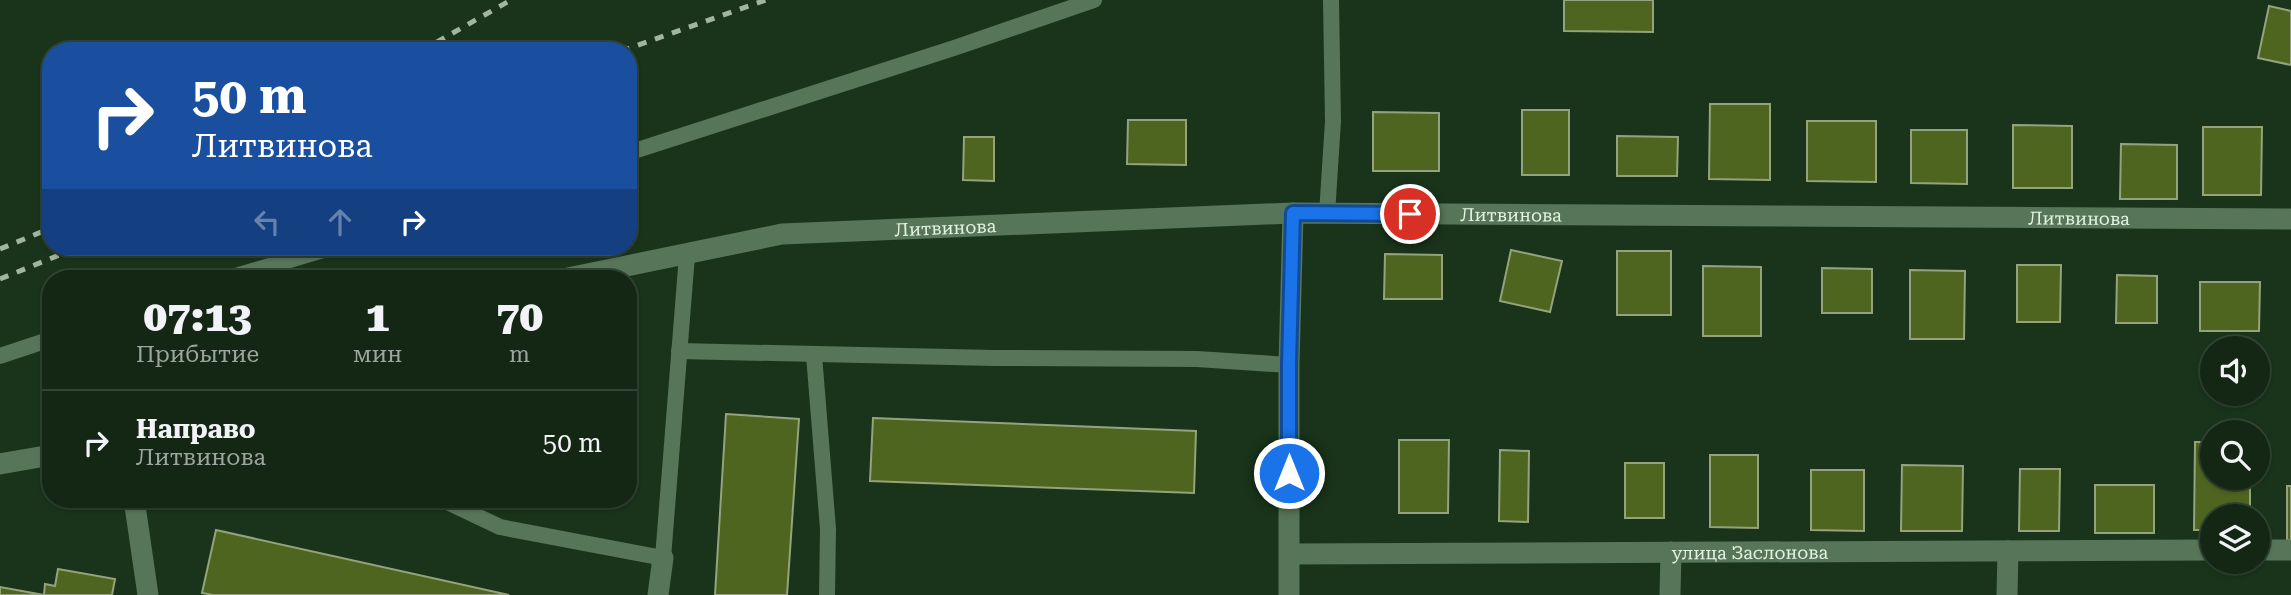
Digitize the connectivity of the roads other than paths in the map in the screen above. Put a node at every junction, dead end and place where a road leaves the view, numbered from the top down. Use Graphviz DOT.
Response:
graph roads {
  1 [pos="1094,0"];
  2 [pos="1331,0"];
  3 [pos="637,150"];
  4 [pos="1293,213"];
  5 [pos="1327,214"];
  6 [pos="2291,219"];
  7 [pos="687,255"];
  8 [pos="303,256"];
  9 [pos="256,270"];
  10 [pos="609,270"];
  11 [pos="42,342"];
  12 [pos="679,351"];
  13 [pos="814,355"];
  14 [pos="0,356"];
  15 [pos="1289,365"];
  16 [pos="42,457"];
  17 [pos="0,464"];
  18 [pos="135,508"];
  19 [pos="460,508"];
  20 [pos="2200,550"];
  21 [pos="2270,550"];
  22 [pos="2291,550"];
  23 [pos="2008,551"];
  24 [pos="1671,552"];
  25 [pos="1290,554"];
  26 [pos="663,558"];
  27 [pos="148,595"];
  28 [pos="657,595"];
  29 [pos="827,595"];
  30 [pos="1289,595"];
  31 [pos="1670,595"];
  32 [pos="2007,595"];
  1 -- 3 [label="lane"];
  2 -- 5 [label="lane"];
  4 -- 5 [label="street, Литвинова"];
  4 -- 7 [label="street, Литвинова"];
  4 -- 15 [label="street"];
  5 -- 6 [label="street, Литвинова"];
  7 -- 10 [label="street, Литвинова"];
  7 -- 12 [label="lane"];
  8 -- 9 [label="lane"];
  11 -- 14 [label="lane"];
  12 -- 13 [label="lane"];
  12 -- 26 [label="lane"];
  13 -- 15 [label="lane"];
  13 -- 29 [label="lane"];
  15 -- 25 [label="street"];
  16 -- 17 [label="street"];
  18 -- 27 [label="street"];
  19 -- 26 [label="lane"];
  20 -- 23 [label="street, улица Заслонова"];
  21 -- 22 [label="street"];
  23 -- 24 [label="street, улица Заслонова"];
  23 -- 32 [label="street"];
  24 -- 25 [label="street, улица Заслонова"];
  24 -- 31 [label="street"];
  25 -- 30 [label="street"];
  26 -- 28 [label="street"];
}
